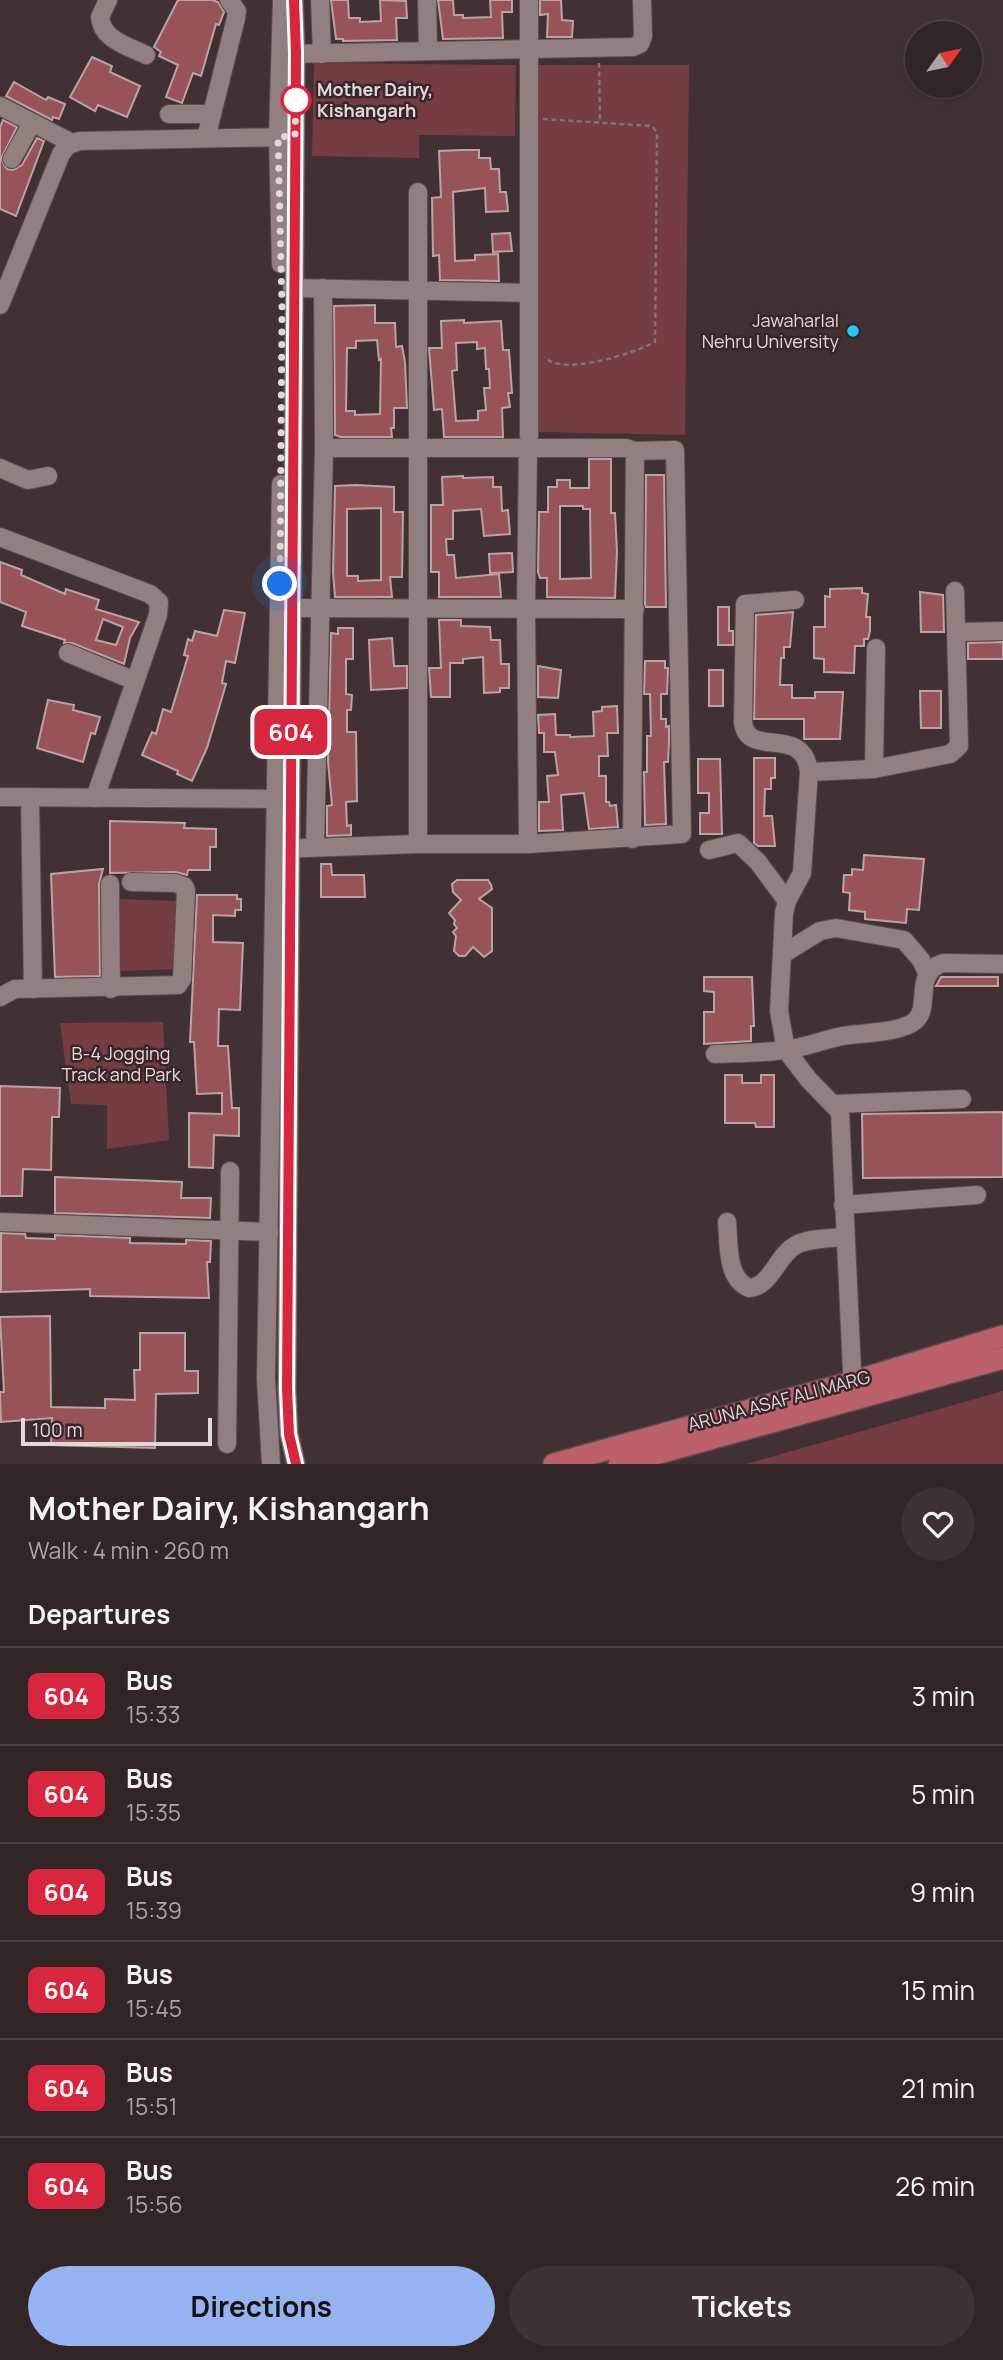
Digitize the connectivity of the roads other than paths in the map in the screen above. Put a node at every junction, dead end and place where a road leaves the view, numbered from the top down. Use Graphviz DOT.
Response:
graph roads {
  1 [pos="108,0"];
  2 [pos="229,0"];
  3 [pos="282,0"];
  4 [pos="294,0"];
  5 [pos="320,0"];
  6 [pos="427,0"];
  7 [pos="529,0"];
  8 [pos="642,0"];
  9 [pos="529,49"];
  10 [pos="428,50"];
  11 [pos="289,54"];
  12 [pos="322,54"];
  13 [pos="146,55"];
  14 [pos="0,106"];
  15 [pos="169,114"];
  16 [pos="212,114"];
  17 [pos="32,123"];
  18 [pos="286,137"];
  19 [pos="206,138"];
  20 [pos="72,143"];
  21 [pos="12,159"];
  22 [pos="418,192"];
  23 [pos="292,288"];
  24 [pos="323,288"];
  25 [pos="418,291"];
  26 [pos="529,293"];
  27 [pos="0,305"];
  28 [pos="529,441"];
  29 [pos="324,447"];
  30 [pos="418,448"];
  31 [pos="635,451"];
  32 [pos="0,468"];
  33 [pos="48,476"];
  34 [pos="0,537"];
  35 [pos="955,592"];
  36 [pos="795,600"];
  37 [pos="319,606"];
  38 [pos="286,607"];
  39 [pos="420,607"];
  40 [pos="526,607"];
  41 [pos="635,609"];
  42 [pos="1003,631"];
  43 [pos="958,632"];
  44 [pos="876,648"];
  45 [pos="68,653"];
  46 [pos="135,681"];
  47 [pos="874,768"];
  48 [pos="809,772"];
  49 [pos="0,797"];
  50 [pos="30,797"];
  51 [pos="95,798"];
  52 [pos="282,799"];
  53 [pos="632,839"];
  54 [pos="418,844"];
  55 [pos="528,844"];
  56 [pos="315,846"];
  57 [pos="282,848"];
  58 [pos="709,849"];
  59 [pos="131,881"];
  60 [pos="110,884"];
  61 [pos="787,901"];
  62 [pos="783,954"];
  63 [pos="1003,964"];
  64 [pos="928,975"];
  65 [pos="33,989"];
  66 [pos="111,989"];
  67 [pos="0,997"];
  68 [pos="786,1050"];
  69 [pos="715,1054"];
  70 [pos="962,1099"];
  71 [pos="835,1104"];
  72 [pos="279,1161"];
  73 [pos="230,1171"];
  74 [pos="977,1195"];
  75 [pos="843,1205"];
  76 [pos="0,1222"];
  77 [pos="727,1222"];
  78 [pos="230,1231"];
  79 [pos="269,1232"];
  80 [pos="845,1237"];
  81 [pos="1003,1336"];
  82 [pos="1003,1358"];
  83 [pos="853,1390"];
  84 [pos="227,1444"];
  85 [pos="271,1464"];
  86 [pos="296,1464"];
  87 [pos="554,1464"];
  88 [pos="619,1464"];
  1 -- 13 [label="street"];
  2 -- 16 [label="street"];
  3 -- 11 [label="street"];
  4 -- 11 [label="street"];
  5 -- 12 [label="street"];
  6 -- 10 [label="street"];
  7 -- 9 [label="street"];
  8 -- 9 [label="street"];
  9 -- 10 [label="street"];
  9 -- 26 [label="street"];
  10 -- 12 [label="street"];
  11 -- 12 [label="street"];
  11 -- 18 [label="street"];
  14 -- 17 [label="street"];
  15 -- 16 [label="street"];
  16 -- 19 [label="street"];
  17 -- 20 [label="street"];
  17 -- 21 [label="street"];
  18 -- 19 [label="street"];
  18 -- 23 [label="street"];
  18 -- 38 [label="street"];
  19 -- 20 [label="street"];
  20 -- 27 [label="street"];
  22 -- 25 [label="street"];
  23 -- 24 [label="street"];
  23 -- 38 [label="street"];
  24 -- 25 [label="street"];
  24 -- 29 [label="street"];
  25 -- 26 [label="street"];
  25 -- 30 [label="street"];
  26 -- 28 [label="street"];
  28 -- 30 [label="street"];
  28 -- 31 [label="street"];
  28 -- 40 [label="street"];
  29 -- 30 [label="street"];
  29 -- 37 [label="street"];
  30 -- 39 [label="street"];
  31 -- 41 [label="street"];
  31 -- 53 [label="street"];
  32 -- 33 [label="street"];
  34 -- 46 [label="street"];
  35 -- 43 [label="street"];
  36 -- 48 [label="street"];
  37 -- 38 [label="street"];
  37 -- 39 [label="street"];
  37 -- 56 [label="street"];
  38 -- 52 [label="street"];
  39 -- 40 [label="street"];
  39 -- 54 [label="street"];
  40 -- 41 [label="street"];
  40 -- 55 [label="street"];
  41 -- 53 [label="street"];
  42 -- 43 [label="street"];
  43 -- 47 [label="street"];
  44 -- 47 [label="street"];
  45 -- 46 [label="street"];
  46 -- 51 [label="street"];
  47 -- 48 [label="street"];
  48 -- 61 [label="street"];
  49 -- 50 [label="street"];
  50 -- 51 [label="street"];
  50 -- 65 [label="street"];
  51 -- 52 [label="street"];
  52 -- 57 [label="street"];
  53 -- 55 [label="street"];
  54 -- 55 [label="street"];
  54 -- 56 [label="street"];
  56 -- 57 [label="street"];
  57 -- 72 [label="street"];
  58 -- 61 [label="street"];
  59 -- 66 [label="street"];
  60 -- 66 [label="street"];
  61 -- 62 [label="street"];
  62 -- 64 [label="street"];
  62 -- 68 [label="street"];
  63 -- 64 [label="street"];
  64 -- 68 [label="street"];
  65 -- 66 [label="street"];
  65 -- 67 [label="street"];
  68 -- 69 [label="street"];
  68 -- 71 [label="street"];
  70 -- 71 [label="street"];
  71 -- 75 [label="street"];
  72 -- 79 [label="street"];
  72 -- 86 [label="street"];
  73 -- 78 [label="street"];
  74 -- 75 [label="street"];
  75 -- 80 [label="street"];
  76 -- 78 [label="street"];
  77 -- 80 [label="street"];
  78 -- 79 [label="street"];
  78 -- 84 [label="street"];
  79 -- 85 [label="street"];
  80 -- 83 [label="street"];
  81 -- 83 [label="main road, ARUNA ASAF ALI MARG"];
  82 -- 83 [label="main road, ARUNA ASAF ALI MARG"];
  83 -- 87 [label="main road, ARUNA ASAF ALI MARG"];
  83 -- 88 [label="main road, ARUNA ASAF ALI MARG"];
}
